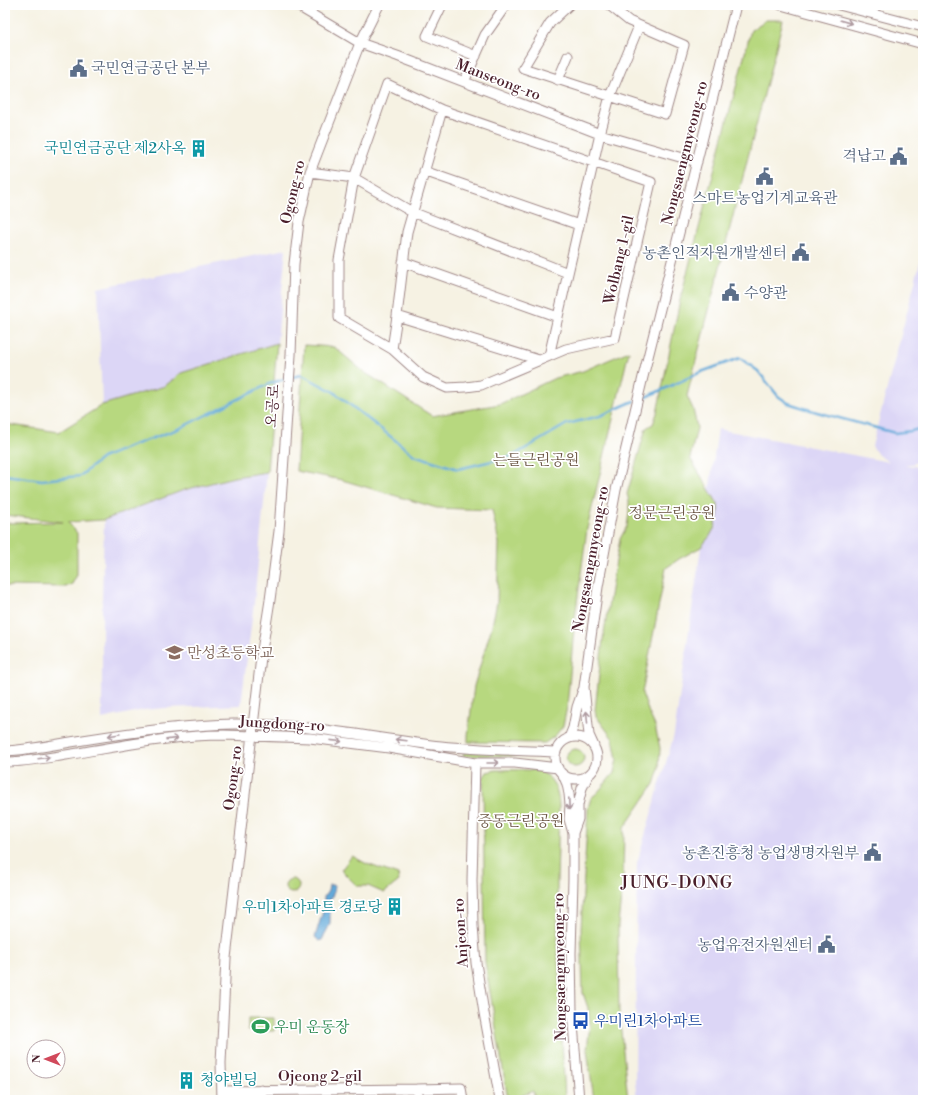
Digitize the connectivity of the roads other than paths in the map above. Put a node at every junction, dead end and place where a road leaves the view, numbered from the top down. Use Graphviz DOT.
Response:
graph roads {
  1 [pos="379,5"];
  2 [pos="442,5"];
  3 [pos="506,5"];
  4 [pos="569,5"];
  5 [pos="609,5"];
  6 [pos="736,5"];
  7 [pos="781,5"];
  8 [pos="839,5"];
  9 [pos="300,6"];
  10 [pos="638,26"];
  11 [pos="923,27"];
  12 [pos="360,43"];
  13 [pos="923,44"];
  14 [pos="476,56"];
  15 [pos="568,56"];
  16 [pos="558,80"];
  17 [pos="464,82"];
  18 [pos="610,96"];
  19 [pos="442,110"];
  20 [pos="600,134"];
  21 [pos="593,162"];
  22 [pos="697,162"];
  23 [pos="424,171"];
  24 [pos="310,172"];
  25 [pos="354,178"];
  26 [pos="412,212"];
  27 [pos="579,225"];
  28 [pos="403,262"];
  29 [pos="568,273"];
  30 [pos="397,316"];
  31 [pos="558,317"];
  32 [pos="392,349"];
  33 [pos="291,355"];
  34 [pos="549,356"];
  35 [pos="539,360"];
  36 [pos="283,459"];
  37 [pos="584,687"];
  38 [pos="253,725"];
  39 [pos="252,736"];
  40 [pos="569,738"];
  41 [pos="594,746"];
  42 [pos="5,751"];
  43 [pos="556,752"];
  44 [pos="5,762"];
  45 [pos="476,763"];
  46 [pos="560,771"];
  47 [pos="588,776"];
  48 [pos="573,833"];
  49 [pos="359,1089"];
  50 [pos="261,1090"];
  51 [pos="308,1090"];
  52 [pos="418,1090"];
  53 [pos="222,1095"];
  54 [pos="261,1100"];
  55 [pos="308,1100"];
  56 [pos="359,1100"];
  57 [pos="418,1100"];
  58 [pos="463,1100"];
  59 [pos="500,1100"];
  60 [pos="579,1100"];
  1 -- 12 [label="street, Ogong-ro"];
  2 -- 14 [label="street"];
  3 -- 14 [label="street"];
  4 -- 16 [label="street"];
  5 -- 10 [label="street"];
  6 -- 22 [label="street, Nongsaengmyeong-ro"];
  7 -- 13 [label="street, one-way"];
  8 -- 11 [label="street"];
  9 -- 12 [label="street, Manseong-ro"];
  10 -- 18 [label="street"];
  10 -- 18 [label="street"];
  12 -- 17 [label="street, Manseong-ro"];
  12 -- 24 [label="street, Ogong-ro"];
  14 -- 17 [label="street"];
  15 -- 16 [label="street"];
  16 -- 18 [label="street"];
  17 -- 20 [label="street, Manseong-ro"];
  18 -- 20 [label="street"];
  19 -- 21 [label="street, Wolbang 1-gil"];
  19 -- 23 [label="street"];
  19 -- 25 [label="street, Wolbang 1-gil"];
  20 -- 21 [label="street"];
  20 -- 22 [label="street, Manseong-ro"];
  21 -- 27 [label="street"];
  21 -- 34 [label="street, Wolbang 1-gil"];
  22 -- 37 [label="street, Nongsaengmyeong-ro"];
  23 -- 26 [label="street"];
  23 -- 27 [label="street"];
  24 -- 25 [label="street"];
  24 -- 33 [label="street, Ogong-ro"];
  25 -- 26 [label="street"];
  25 -- 32 [label="street"];
  26 -- 28 [label="street"];
  26 -- 29 [label="street"];
  27 -- 29 [label="street"];
  28 -- 30 [label="street"];
  28 -- 31 [label="street"];
  29 -- 31 [label="street"];
  30 -- 32 [label="street"];
  30 -- 35 [label="street"];
  31 -- 34 [label="street"];
  32 -- 35 [label="street, Wolbang 1-gil"];
  33 -- 36 [label="street, 오공로"];
  34 -- 35 [label="street, Wolbang 1-gil"];
  36 -- 38 [label="street, Ogong-ro"];
  37 -- 40 [label="street"];
  41 -- 37 [label="street, one-way"];
  38 -- 39 [label="street, Ogong-ro"];
  38 -- 42 [label="street, Jungdong-ro, one-way"];
  43 -- 38 [label="street, Jungdong-ro, one-way"];
  44 -- 39 [label="street, Jungdong-ro, one-way"];
  39 -- 45 [label="street, Jungdong-ro, one-way"];
  39 -- 53 [label="street, Ogong-ro"];
  40 -- 41 [label="street"];
  40 -- 43 [label="street"];
  41 -- 47 [label="street"];
  43 -- 46 [label="street"];
  45 -- 46 [label="street, Jungdong-ro, one-way"];
  45 -- 59 [label="street, Anjeon-ro"];
  46 -- 47 [label="street"];
  46 -- 48 [label="street, one-way"];
  47 -- 48 [label="street"];
  48 -- 60 [label="street, Nongsaengmyeong-ro"];
  49 -- 51 [label="street, Ojeong 2-gil"];
  49 -- 52 [label="street, Ojeong 2-gil"];
  49 -- 56 [label="street"];
  50 -- 51 [label="street, Ojeong 2-gil"];
  50 -- 53 [label="street, Ojeong 2-gil"];
  50 -- 54 [label="street"];
  51 -- 55 [label="street"];
  52 -- 57 [label="street"];
  52 -- 58 [label="street, Ojeong 2-gil"];
}
